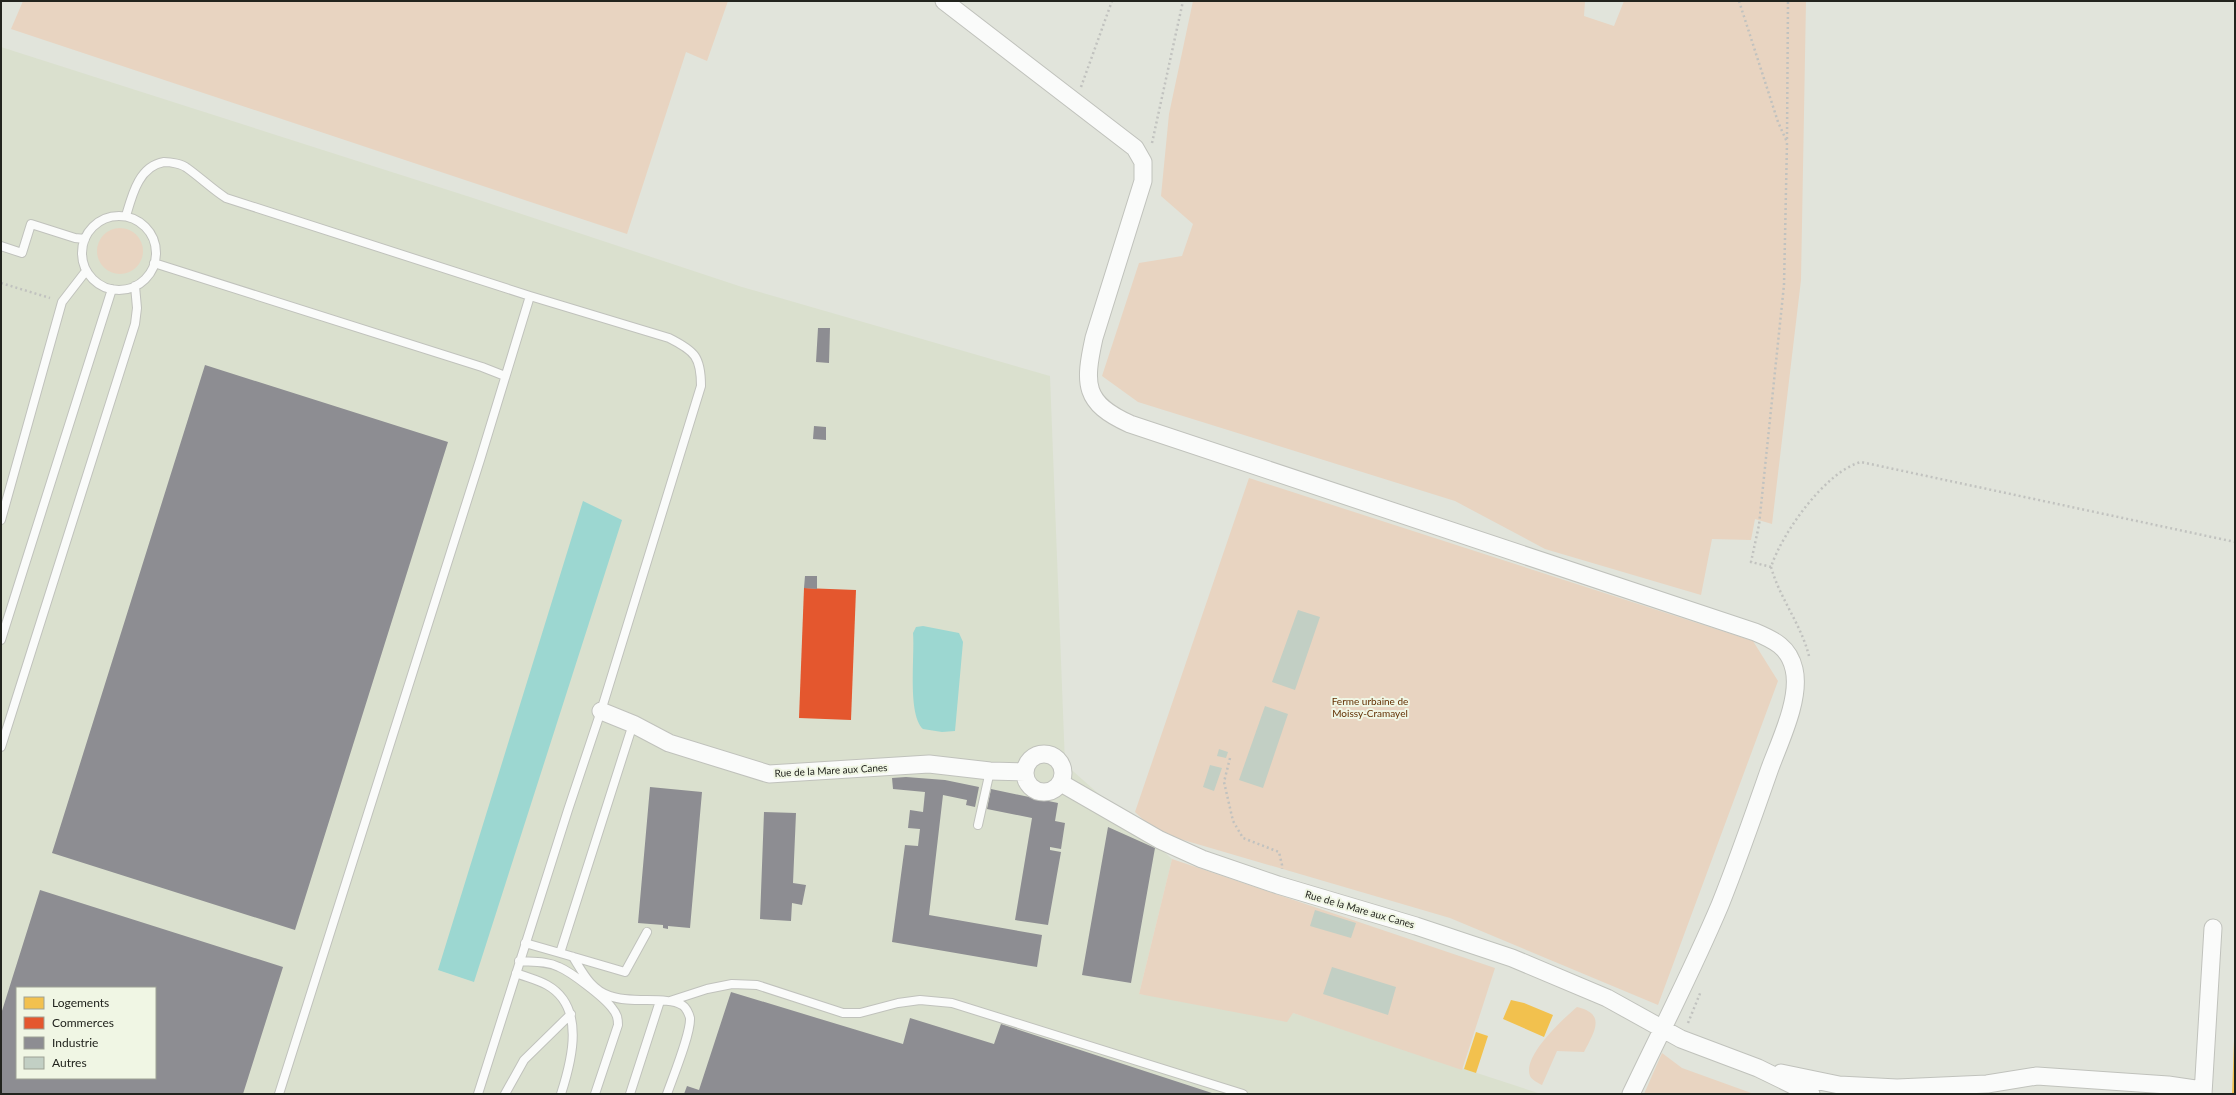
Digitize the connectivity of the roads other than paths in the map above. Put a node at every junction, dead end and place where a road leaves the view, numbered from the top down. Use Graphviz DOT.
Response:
graph roads {
  1 [pos="944,1"];
  2 [pos="126,216"];
  3 [pos="84,239"];
  4 [pos="1,246"];
  5 [pos="154,263"];
  6 [pos="86,271"];
  7 [pos="135,286"];
  8 [pos="112,289"];
  9 [pos="530,296"];
  10 [pos="505,376"];
  11 [pos="1,520"];
  12 [pos="1,640"];
  13 [pos="601,711"];
  14 [pos="633,724"];
  15 [pos="1,747"];
  16 [pos="990,771"];
  17 [pos="1025,772"];
  18 [pos="1061,783"];
  19 [pos="978,825"];
  20 [pos="2213,928"];
  21 [pos="647,932"];
  22 [pos="525,942"];
  23 [pos="560,953"];
  24 [pos="574,957"];
  25 [pos="519,961"];
  26 [pos="516,973"];
  27 [pos="660,1001"];
  28 [pos="670,1001"];
  29 [pos="571,1014"];
  30 [pos="1663,1028"];
  31 [pos="1758,1068"];
  32 [pos="2202,1092"];
  33 [pos="279,1094"];
  34 [pos="478,1094"];
  35 [pos="505,1094"];
  36 [pos="561,1094"];
  37 [pos="595,1094"];
  38 [pos="630,1094"];
  39 [pos="667,1094"];
  40 [pos="1243,1094"];
  41 [pos="1631,1094"];
  42 [pos="1811,1094"];
  1 -- 30 [label="street"];
  2 -- 3 [label="lane"];
  2 -- 5 [label="lane"];
  2 -- 9 [label="lane"];
  3 -- 4 [label="lane"];
  3 -- 6 [label="lane"];
  5 -- 7 [label="lane"];
  5 -- 10 [label="lane"];
  6 -- 8 [label="lane"];
  6 -- 11 [label="lane"];
  7 -- 8 [label="lane"];
  7 -- 15 [label="lane"];
  8 -- 12 [label="lane"];
  9 -- 10 [label="lane"];
  9 -- 13 [label="lane"];
  10 -- 33 [label="lane"];
  13 -- 14 [label="street, Rue de la Mare aux Canes"];
  13 -- 22 [label="lane"];
  14 -- 16 [label="street, Rue de la Mare aux Canes"];
  14 -- 23 [label="lane"];
  16 -- 17 [label="street, Rue de la Mare aux Canes"];
  16 -- 19 [label="lane"];
  17 -- 18 [label="street"];
  17 -- 18 [label="street"];
  18 -- 30 [label="street, Rue de la Mare aux Canes"];
  20 -- 32 [label="street"];
  21 -- 24 [label="lane"];
  22 -- 23 [label="lane"];
  22 -- 25 [label="lane"];
  23 -- 24 [label="lane"];
  24 -- 27 [label="lane"];
  25 -- 26 [label="lane"];
  25 -- 37 [label="lane"];
  26 -- 29 [label="lane"];
  26 -- 34 [label="lane"];
  27 -- 28 [label="lane"];
  27 -- 38 [label="lane"];
  28 -- 39 [label="lane"];
  28 -- 40 [label="lane"];
  29 -- 35 [label="lane"];
  29 -- 36 [label="lane"];
  30 -- 31 [label="street, Rue de la Mare aux Canes"];
  30 -- 41 [label="street"];
  31 -- 32 [label="street"];
  31 -- 42 [label="street"];
}
